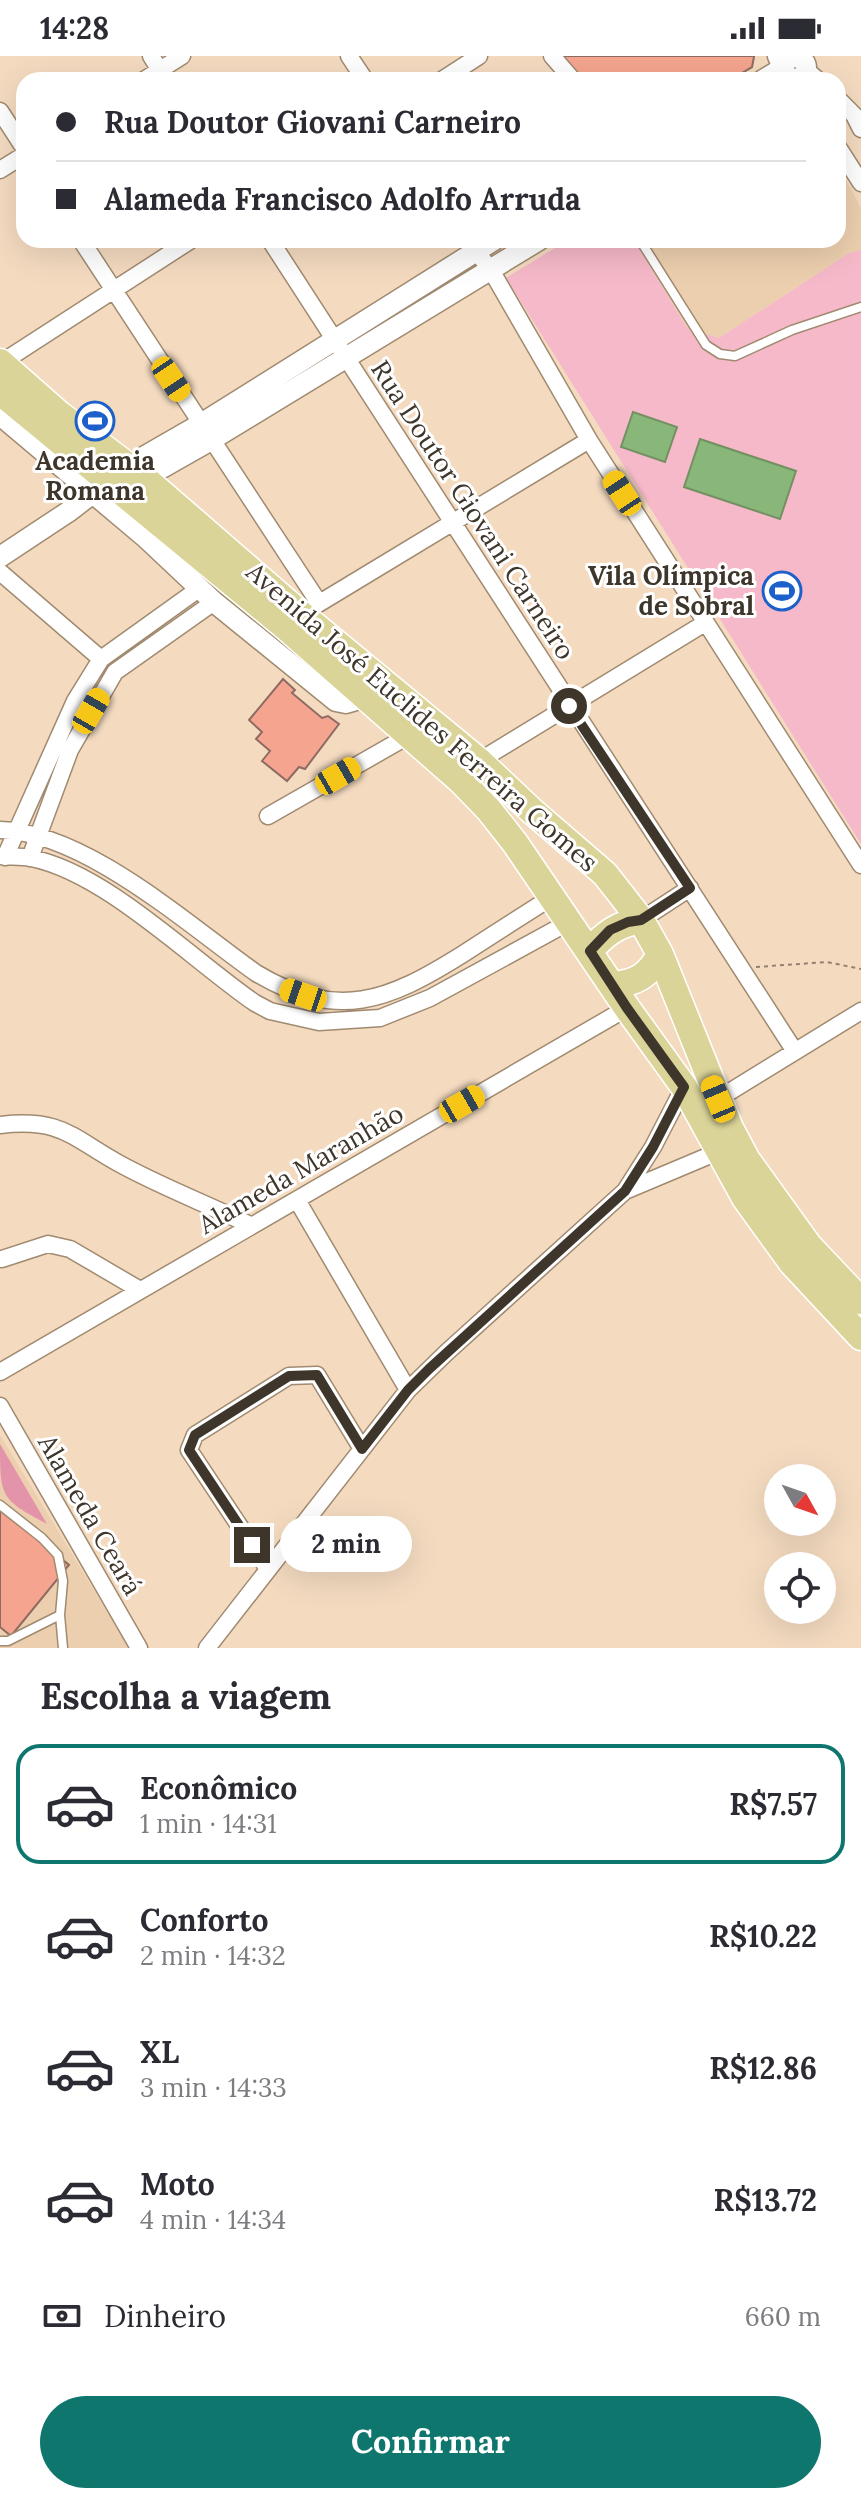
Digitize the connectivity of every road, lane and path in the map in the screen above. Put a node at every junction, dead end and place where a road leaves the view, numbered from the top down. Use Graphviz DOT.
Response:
graph roads {
  1 [pos="182,56"];
  2 [pos="479,56"];
  3 [pos="552,56"];
  4 [pos="159,69"];
  5 [pos="454,72"];
  6 [pos="566,72"];
  7 [pos="0,111"];
  8 [pos="16,136"];
  9 [pos="846,160"];
  10 [pos="861,183"];
  11 [pos="86,248"];
  12 [pos="179,248"];
  13 [pos="275,248"];
  14 [pos="468,248"];
  15 [pos="473,248"];
  16 [pos="526,248"];
  17 [pos="645,248"];
  18 [pos="491,270"];
  19 [pos="112,291"];
  20 [pos="861,307"];
  21 [pos="334,338"];
  22 [pos="347,358"];
  23 [pos="0,362"];
  24 [pos="0,392"];
  25 [pos="0,415"];
  26 [pos="206,432"];
  27 [pos="589,440"];
  28 [pos="117,481"];
  29 [pos="452,521"];
  30 [pos="152,529"];
  31 [pos="0,557"];
  32 [pos="0,572"];
  33 [pos="207,595"];
  34 [pos="311,609"];
  35 [pos="705,623"];
  36 [pos="101,659"];
  37 [pos="363,698"];
  38 [pos="569,706"];
  39 [pos="408,736"];
  40 [pos="479,761"];
  41 [pos="268,816"];
  42 [pos="9,830"];
  43 [pos="38,835"];
  44 [pos="3,856"];
  45 [pos="30,858"];
  46 [pos="861,865"];
  47 [pos="690,888"];
  48 [pos="552,897"];
  49 [pos="641,920"];
  50 [pos="569,922"];
  51 [pos="215,944"];
  52 [pos="590,951"];
  53 [pos="660,954"];
  54 [pos="201,962"];
  55 [pos="739,967"];
  56 [pos="861,969"];
  57 [pos="612,985"];
  58 [pos="401,989"];
  59 [pos="343,1001"];
  60 [pos="627,1008"];
  61 [pos="402,1011"];
  62 [pos="861,1011"];
  63 [pos="341,1021"];
  64 [pos="794,1050"];
  65 [pos="684,1087"];
  66 [pos="718,1099"];
  67 [pos="0,1125"];
  68 [pos="720,1151"];
  69 [pos="625,1191"];
  70 [pos="297,1200"];
  71 [pos="250,1225"];
  72 [pos="2,1259"];
  73 [pos="140,1290"];
  74 [pos="861,1301"];
  75 [pos="861,1337"];
  76 [pos="0,1372"];
  77 [pos="408,1390"];
  78 [pos="0,1406"];
  79 [pos="362,1449"];
  80 [pos="0,1505"];
  81 [pos="268,1569"];
  82 [pos="60,1615"];
  83 [pos="0,1641"];
  84 [pos="63,1648"];
  85 [pos="139,1648"];
  86 [pos="207,1648"];
  1 -- 4 [label="street"];
  2 -- 5 [label="street"];
  3 -- 6 [label="street"];
  7 -- 8 [label="street"];
  9 -- 10 [label="street"];
  11 -- 19 [label="street"];
  12 -- 19 [label="street"];
  13 -- 21 [label="street, Rua Doutor Giovani Carneiro"];
  14 -- 21 [label="street"];
  15 -- 18 [label="street"];
  16 -- 18 [label="street"];
  17 -- 20 [label="lane"];
  18 -- 22 [label="street"];
  18 -- 27 [label="street"];
  19 -- 23 [label="street"];
  19 -- 26 [label="street"];
  21 -- 22 [label="street, Rua Doutor Giovani Carneiro"];
  21 -- 26 [label="street"];
  22 -- 26 [label="street"];
  22 -- 29 [label="street, Rua Doutor Giovani Carneiro"];
  23 -- 28 [label="main road, Avenida José Euclides Ferreira Gomes"];
  24 -- 28 [label="main road, Avenida José Euclides Ferreira Gomes"];
  25 -- 28 [label="street"];
  26 -- 28 [label="street"];
  26 -- 34 [label="street"];
  27 -- 29 [label="street"];
  27 -- 35 [label="street"];
  28 -- 30 [label="main road, Avenida José Euclides Ferreira Gomes"];
  28 -- 31 [label="street"];
  28 -- 34 [label="main road, Avenida José Euclides Ferreira Gomes"];
  29 -- 34 [label="street"];
  29 -- 38 [label="street, Rua Doutor Giovani Carneiro"];
  30 -- 33 [label="street"];
  30 -- 37 [label="main road, Avenida José Euclides Ferreira Gomes"];
  32 -- 36 [label="street"];
  33 -- 36 [label="street"];
  33 -- 37 [label="street"];
  33 -- 43 [label="street"];
  34 -- 40 [label="main road, Avenida José Euclides Ferreira Gomes"];
  35 -- 38 [label="street"];
  35 -- 46 [label="street"];
  36 -- 42 [label="street"];
  37 -- 39 [label="main road, Avenida José Euclides Ferreira Gomes"];
  38 -- 40 [label="street"];
  38 -- 47 [label="street, Rua Doutor Giovani Carneiro"];
  39 -- 41 [label="street"];
  39 -- 48 [label="main road, Avenida José Euclides Ferreira Gomes"];
  40 -- 49 [label="main road, Avenida José Euclides Ferreira Gomes"];
  42 -- 43 [label="street"];
  42 -- 44 [label="street"];
  43 -- 45 [label="street"];
  43 -- 51 [label="street"];
  44 -- 45 [label="street"];
  45 -- 54 [label="street"];
  47 -- 49 [label="street"];
  47 -- 55 [label="street, Rua Doutor Giovani Carneiro"];
  48 -- 50 [label="main road, Avenida José Euclides Ferreira Gomes"];
  48 -- 58 [label="street"];
  49 -- 52 [label="main road"];
  49 -- 53 [label="main road, Avenida José Euclides Ferreira Gomes"];
  50 -- 52 [label="main road, Avenida José Euclides Ferreira Gomes"];
  50 -- 61 [label="street"];
  51 -- 54 [label="street"];
  51 -- 59 [label="street"];
  52 -- 57 [label="main road, Avenida José Euclides Ferreira Gomes"];
  53 -- 57 [label="main road"];
  53 -- 66 [label="main road, Avenida José Euclides Ferreira Gomes"];
  54 -- 63 [label="street"];
  55 -- 56 [label="path"];
  55 -- 64 [label="street, Rua Doutor Giovani Carneiro"];
  57 -- 60 [label="main road, Avenida José Euclides Ferreira Gomes"];
  58 -- 59 [label="street"];
  58 -- 61 [label="street"];
  59 -- 63 [label="street"];
  60 -- 65 [label="main road, Avenida José Euclides Ferreira Gomes"];
  60 -- 70 [label="street, Alameda Maranhão"];
  61 -- 63 [label="street"];
  62 -- 64 [label="street"];
  64 -- 66 [label="street"];
  65 -- 68 [label="main road, Avenida José Euclides Ferreira Gomes"];
  65 -- 69 [label="street"];
  66 -- 74 [label="main road, Avenida José Euclides Ferreira Gomes"];
  67 -- 71 [label="street"];
  68 -- 69 [label="street"];
  68 -- 75 [label="main road, Avenida José Euclides Ferreira Gomes"];
  69 -- 77 [label="street"];
  70 -- 71 [label="street, Alameda Maranhão"];
  70 -- 77 [label="street"];
  71 -- 73 [label="street, Alameda Maranhão"];
  72 -- 73 [label="street"];
  73 -- 76 [label="street, Alameda Maranhão"];
  77 -- 79 [label="street"];
  78 -- 85 [label="street, Alameda Ceará"];
  79 -- 81 [label="street"];
  79 -- 81 [label="street"];
  80 -- 82 [label="lane"];
  81 -- 86 [label="street"];
  82 -- 83 [label="lane"];
  82 -- 84 [label="lane"];
}
